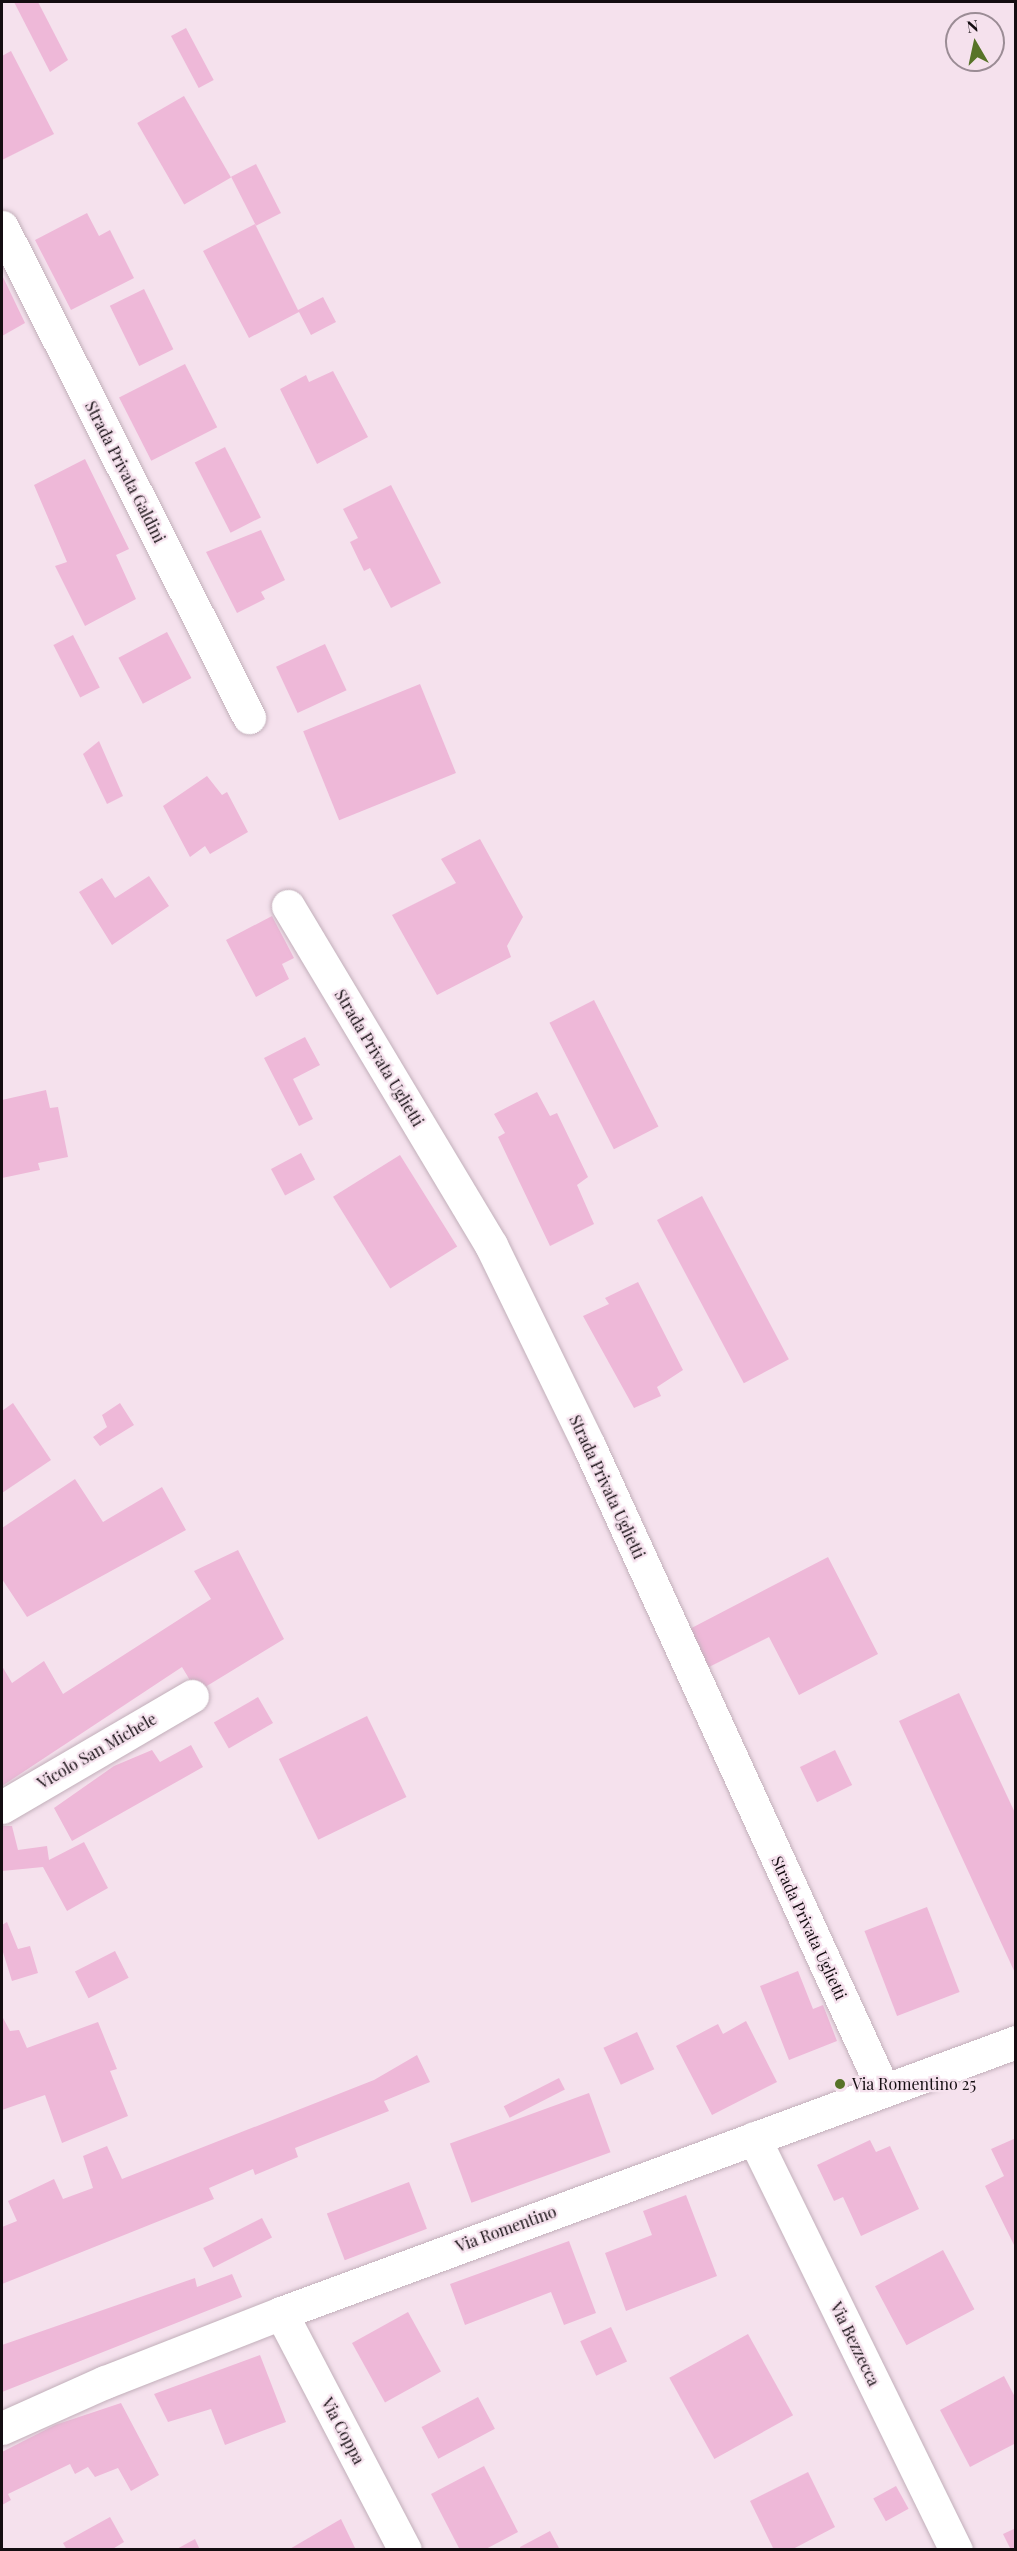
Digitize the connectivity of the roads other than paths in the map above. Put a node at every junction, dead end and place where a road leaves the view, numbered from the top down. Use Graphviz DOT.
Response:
graph roads {
  1 [pos="2,227"];
  2 [pos="249,717"];
  3 [pos="288,906"];
  4 [pos="192,1696"];
  5 [pos="2,1807"];
  6 [pos="1016,2042"];
  7 [pos="883,2090"];
  8 [pos="754,2138"];
  9 [pos="281,2313"];
  10 [pos="2,2428"];
  11 [pos="405,2550"];
  12 [pos="956,2550"];
  1 -- 2 [label="street, Strada Privata Galdini"];
  3 -- 7 [label="street, Strada Privata Uglietti"];
  4 -- 5 [label="street, Vicolo San Michele"];
  6 -- 7 [label="street, Via Romentino"];
  7 -- 8 [label="street, Via Romentino"];
  8 -- 9 [label="street, Via Romentino"];
  8 -- 12 [label="street, Via Bezzecca"];
  9 -- 10 [label="street, Via Romentino"];
  9 -- 11 [label="street, Via Coppa"];
}
